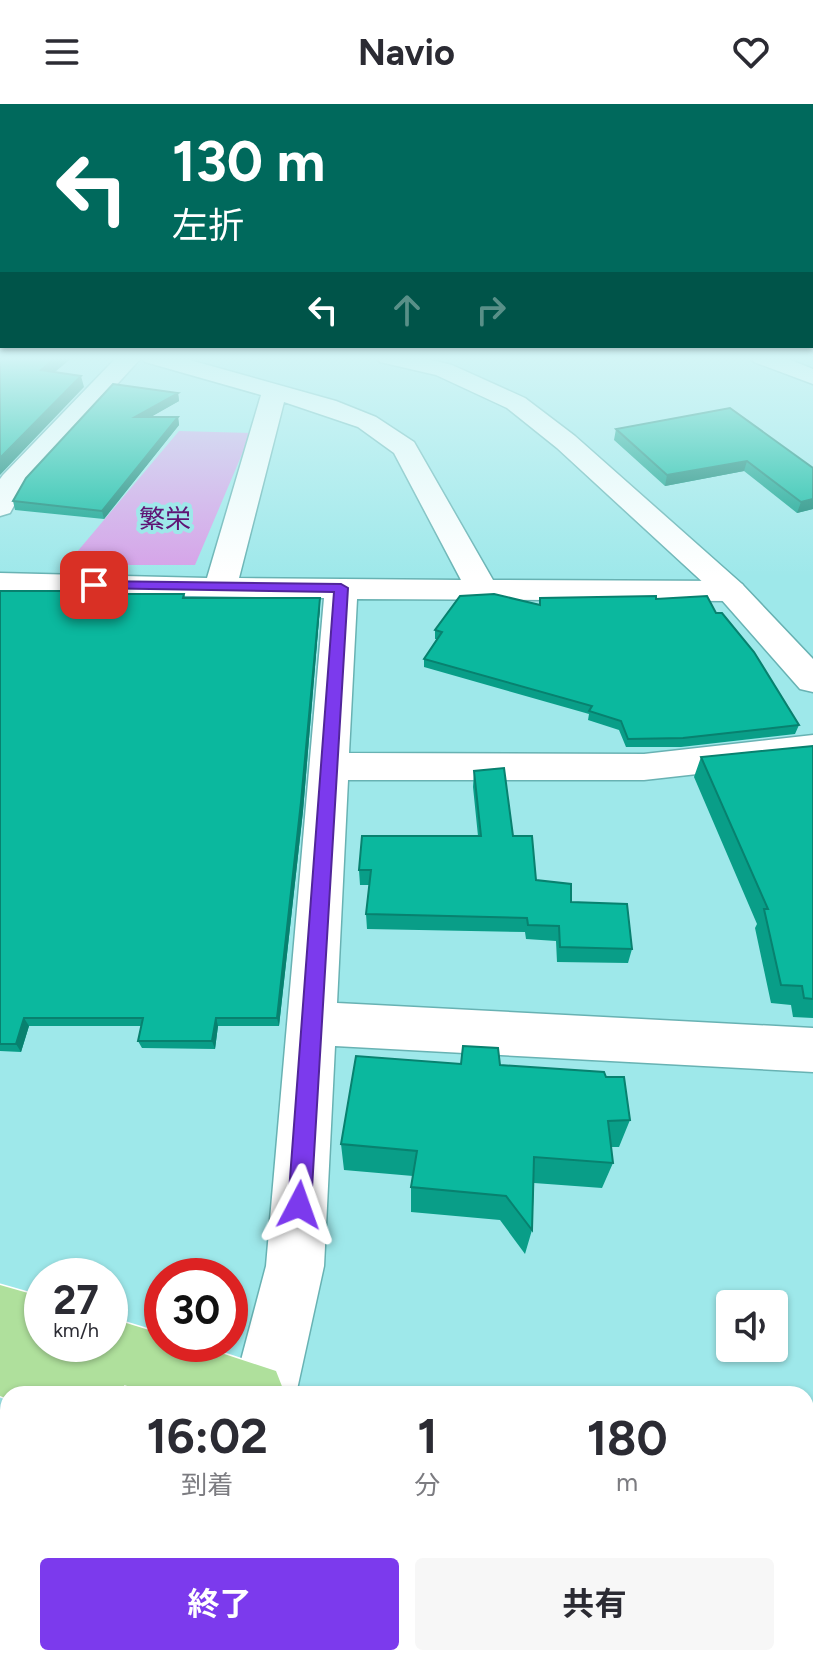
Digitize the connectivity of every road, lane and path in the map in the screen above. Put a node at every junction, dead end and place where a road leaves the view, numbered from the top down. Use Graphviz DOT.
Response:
graph roads {
  1 [pos="61,430"];
  2 [pos="264,430"];
  3 [pos="379,430"];
  4 [pos="550,430"];
  5 [pos="0,507"];
  6 [pos="0,583"];
  7 [pos="220,588"];
  8 [pos="341,588"];
  9 [pos="483,590"];
  10 [pos="731,591"];
  11 [pos="813,681"];
  12 [pos="813,748"];
  13 [pos="329,766"];
  14 [pos="312,1023"];
  15 [pos="813,1050"];
  16 [pos="0,1315"];
  17 [pos="24,1322"];
  18 [pos="128,1355"];
  19 [pos="0,1365"];
  20 [pos="70,1386"];
  21 [pos="227,1386"];
  22 [pos="266,1386"];
  1 -- 5 [label="street"];
  2 -- 7 [label="street"];
  3 -- 9 [label="street"];
  4 -- 10 [label="street"];
  6 -- 7 [label="street"];
  7 -- 8 [label="street"];
  8 -- 9 [label="street"];
  8 -- 13 [label="street"];
  9 -- 10 [label="street"];
  10 -- 11 [label="street"];
  12 -- 13 [label="street"];
  13 -- 14 [label="street"];
  14 -- 15 [label="street"];
  14 -- 22 [label="street"];
  16 -- 17 [label="highway"];
  18 -- 21 [label="highway"];
  19 -- 20 [label="highway"];
}
